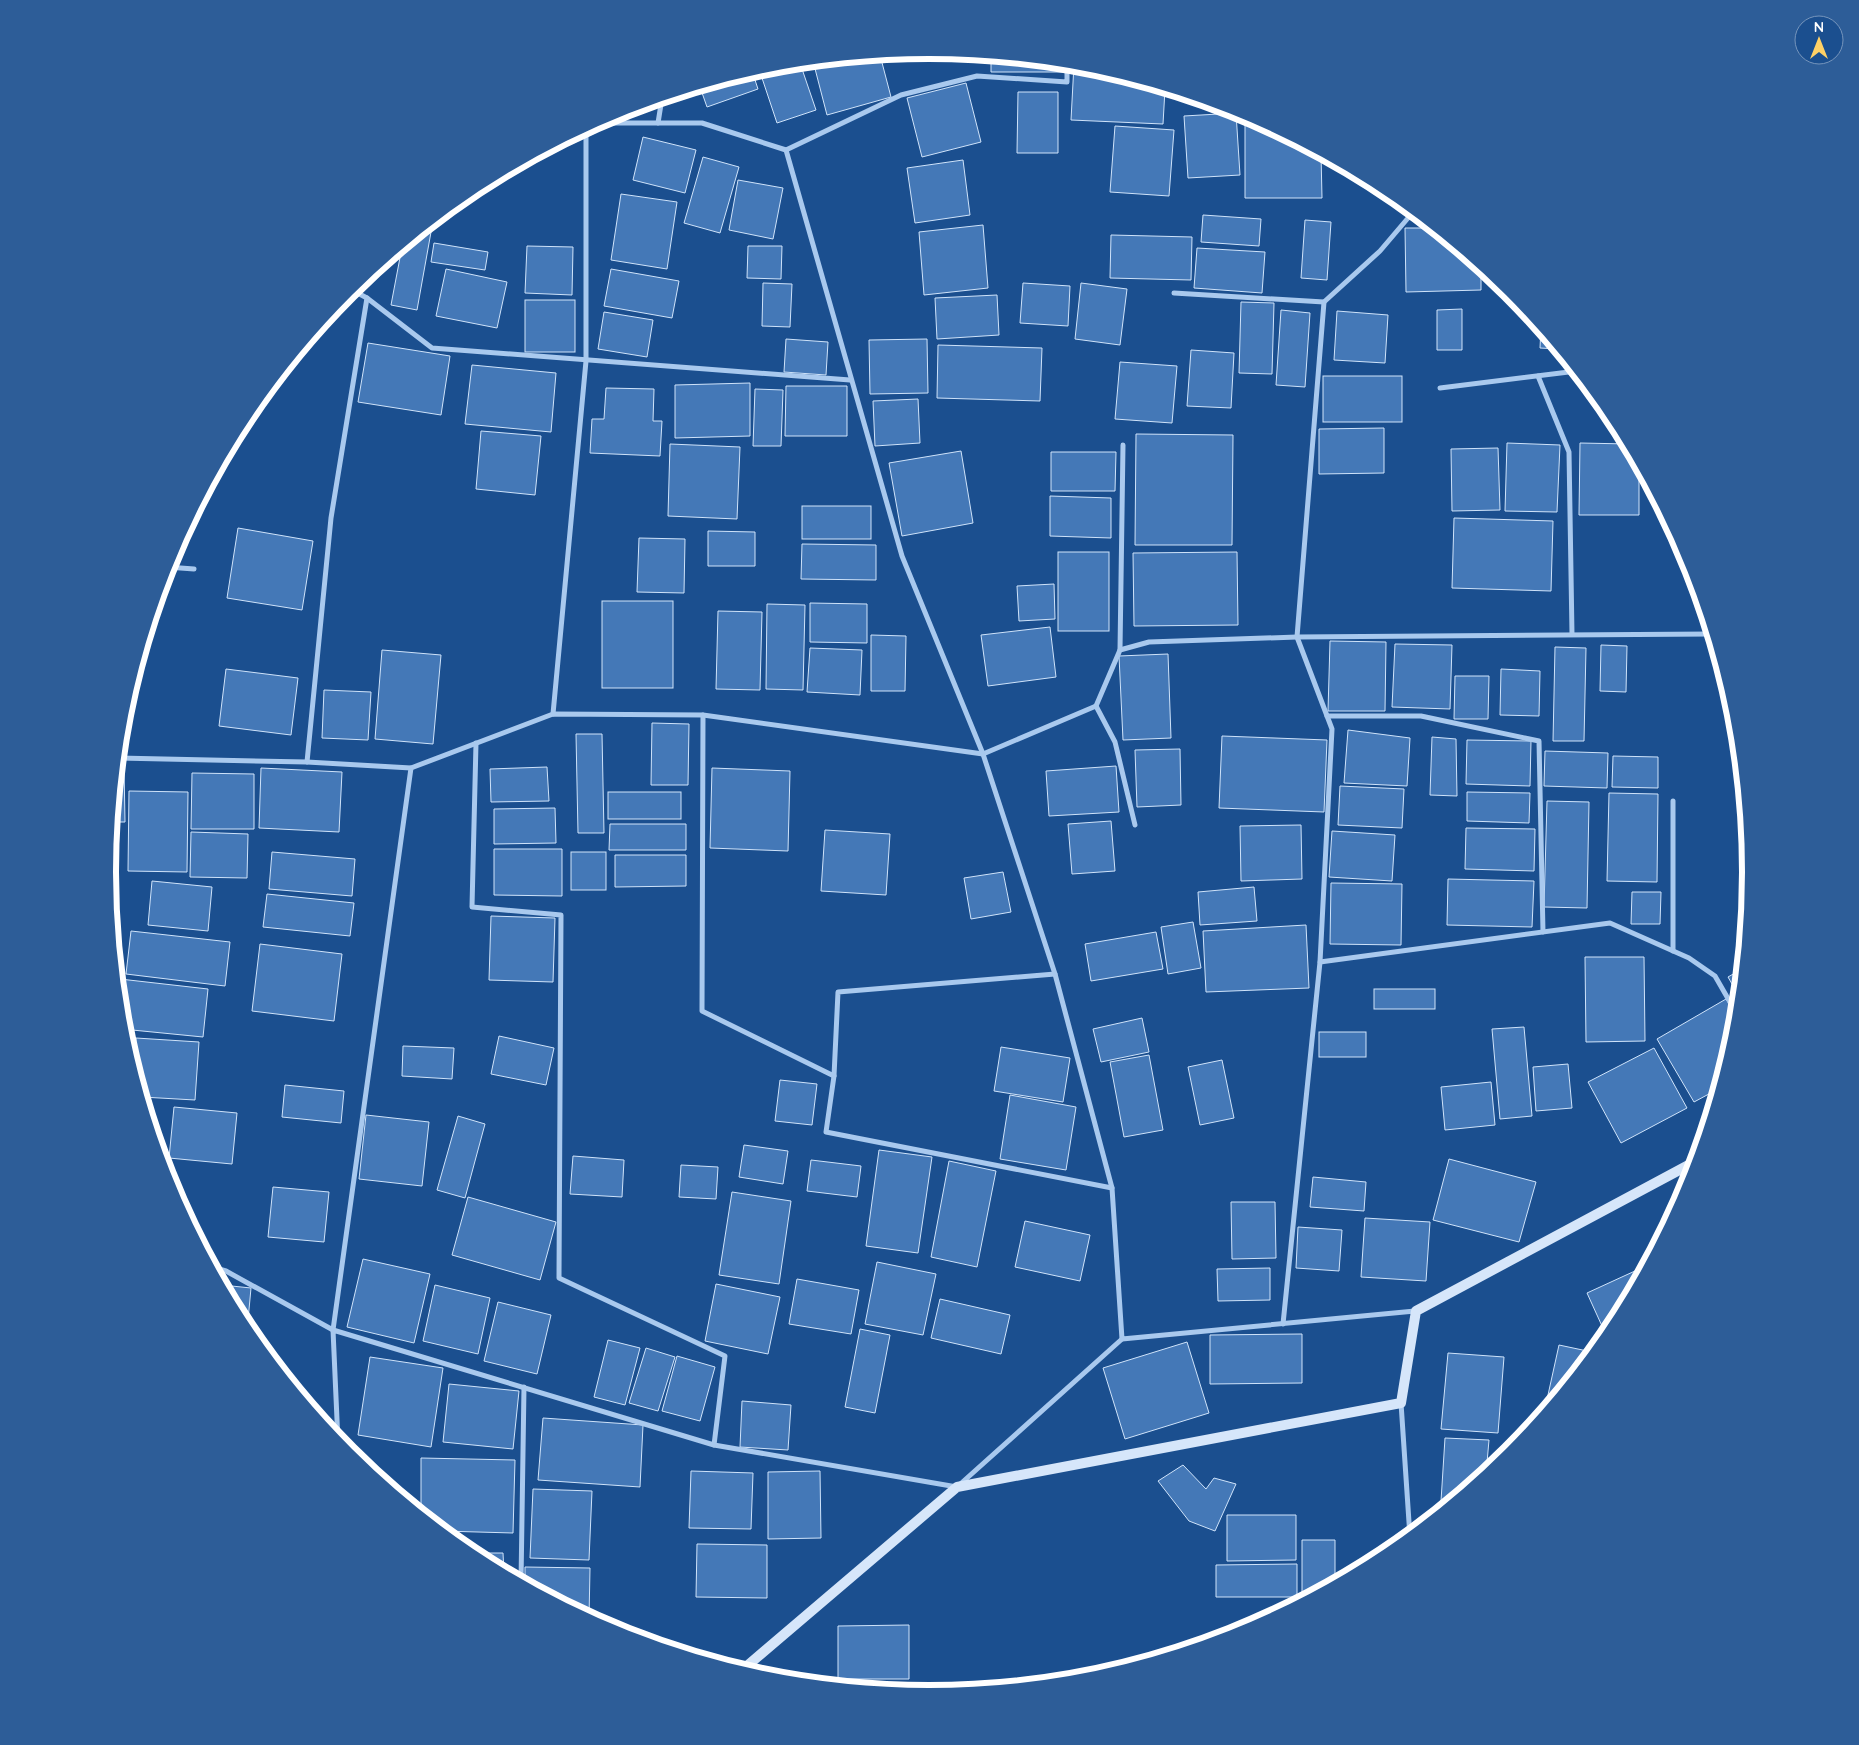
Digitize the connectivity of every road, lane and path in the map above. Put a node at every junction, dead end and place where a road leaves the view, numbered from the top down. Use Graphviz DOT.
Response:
graph roads {
  1 [pos="1067,71"];
  2 [pos="661,105"];
  3 [pos="614,123"];
  4 [pos="658,123"];
  5 [pos="586,136"];
  6 [pos="786,150"];
  7 [pos="1410,216"];
  8 [pos="358,293"];
  9 [pos="1174,293"];
  10 [pos="367,298"];
  11 [pos="1324,302"];
  12 [pos="586,361"];
  13 [pos="1571,372"];
  14 [pos="1538,376"];
  15 [pos="850,380"];
  16 [pos="1440,388"];
  17 [pos="1123,445"];
  18 [pos="175,568"];
  19 [pos="194,569"];
  20 [pos="1572,634"];
  21 [pos="1707,634"];
  22 [pos="1297,637"];
  23 [pos="1120,650"];
  24 [pos="1096,706"];
  25 [pos="552,714"];
  26 [pos="703,715"];
  27 [pos="1327,716"];
  28 [pos="476,743"];
  29 [pos="983,754"];
  30 [pos="124,758"];
  31 [pos="307,762"];
  32 [pos="411,768"];
  33 [pos="1672,801"];
  34 [pos="1135,825"];
  35 [pos="1543,932"];
  36 [pos="1672,951"];
  37 [pos="1320,962"];
  38 [pos="1055,974"];
  39 [pos="1732,1005"];
  40 [pos="834,1076"];
  41 [pos="1688,1165"];
  42 [pos="1112,1188"];
  43 [pos="220,1269"];
  44 [pos="1416,1311"];
  45 [pos="1283,1324"];
  46 [pos="333,1330"];
  47 [pos="1122,1339"];
  48 [pos="524,1387"];
  49 [pos="1401,1403"];
  50 [pos="337,1430"];
  51 [pos="714,1445"];
  52 [pos="957,1487"];
  53 [pos="1409,1529"];
  54 [pos="520,1575"];
  55 [pos="747,1666"];
  1 -- 6 [label="street"];
  2 -- 4 [label="street"];
  3 -- 4 [label="street"];
  4 -- 6 [label="street"];
  5 -- 12 [label="street"];
  6 -- 15 [label="street"];
  7 -- 11 [label="street"];
  8 -- 10 [label="street"];
  9 -- 11 [label="street"];
  10 -- 12 [label="street"];
  10 -- 31 [label="street"];
  11 -- 22 [label="street"];
  12 -- 15 [label="street"];
  12 -- 25 [label="street"];
  13 -- 14 [label="street"];
  14 -- 16 [label="street"];
  14 -- 20 [label="street"];
  15 -- 29 [label="street"];
  17 -- 23 [label="street"];
  18 -- 19 [label="street"];
  20 -- 21 [label="street"];
  20 -- 22 [label="street"];
  22 -- 23 [label="street"];
  22 -- 27 [label="street"];
  23 -- 24 [label="street"];
  24 -- 29 [label="street"];
  24 -- 34 [label="street"];
  25 -- 26 [label="street"];
  25 -- 28 [label="street"];
  26 -- 29 [label="street"];
  26 -- 40 [label="street"];
  27 -- 35 [label="street"];
  27 -- 37 [label="street"];
  28 -- 32 [label="street"];
  28 -- 51 [label="street"];
  29 -- 38 [label="street"];
  30 -- 31 [label="street"];
  31 -- 32 [label="street"];
  32 -- 46 [label="street"];
  33 -- 36 [label="street"];
  35 -- 36 [label="street"];
  35 -- 37 [label="street"];
  36 -- 39 [label="street"];
  37 -- 45 [label="street"];
  38 -- 40 [label="street"];
  38 -- 42 [label="street"];
  40 -- 42 [label="street"];
  41 -- 44 [label="street"];
  42 -- 47 [label="street"];
  43 -- 46 [label="street"];
  44 -- 45 [label="street"];
  44 -- 49 [label="street"];
  45 -- 47 [label="street"];
  46 -- 48 [label="street"];
  46 -- 50 [label="street"];
  47 -- 52 [label="street"];
  48 -- 51 [label="street"];
  48 -- 54 [label="street"];
  49 -- 52 [label="street"];
  49 -- 53 [label="street"];
  51 -- 52 [label="street"];
  52 -- 55 [label="street"];
}
